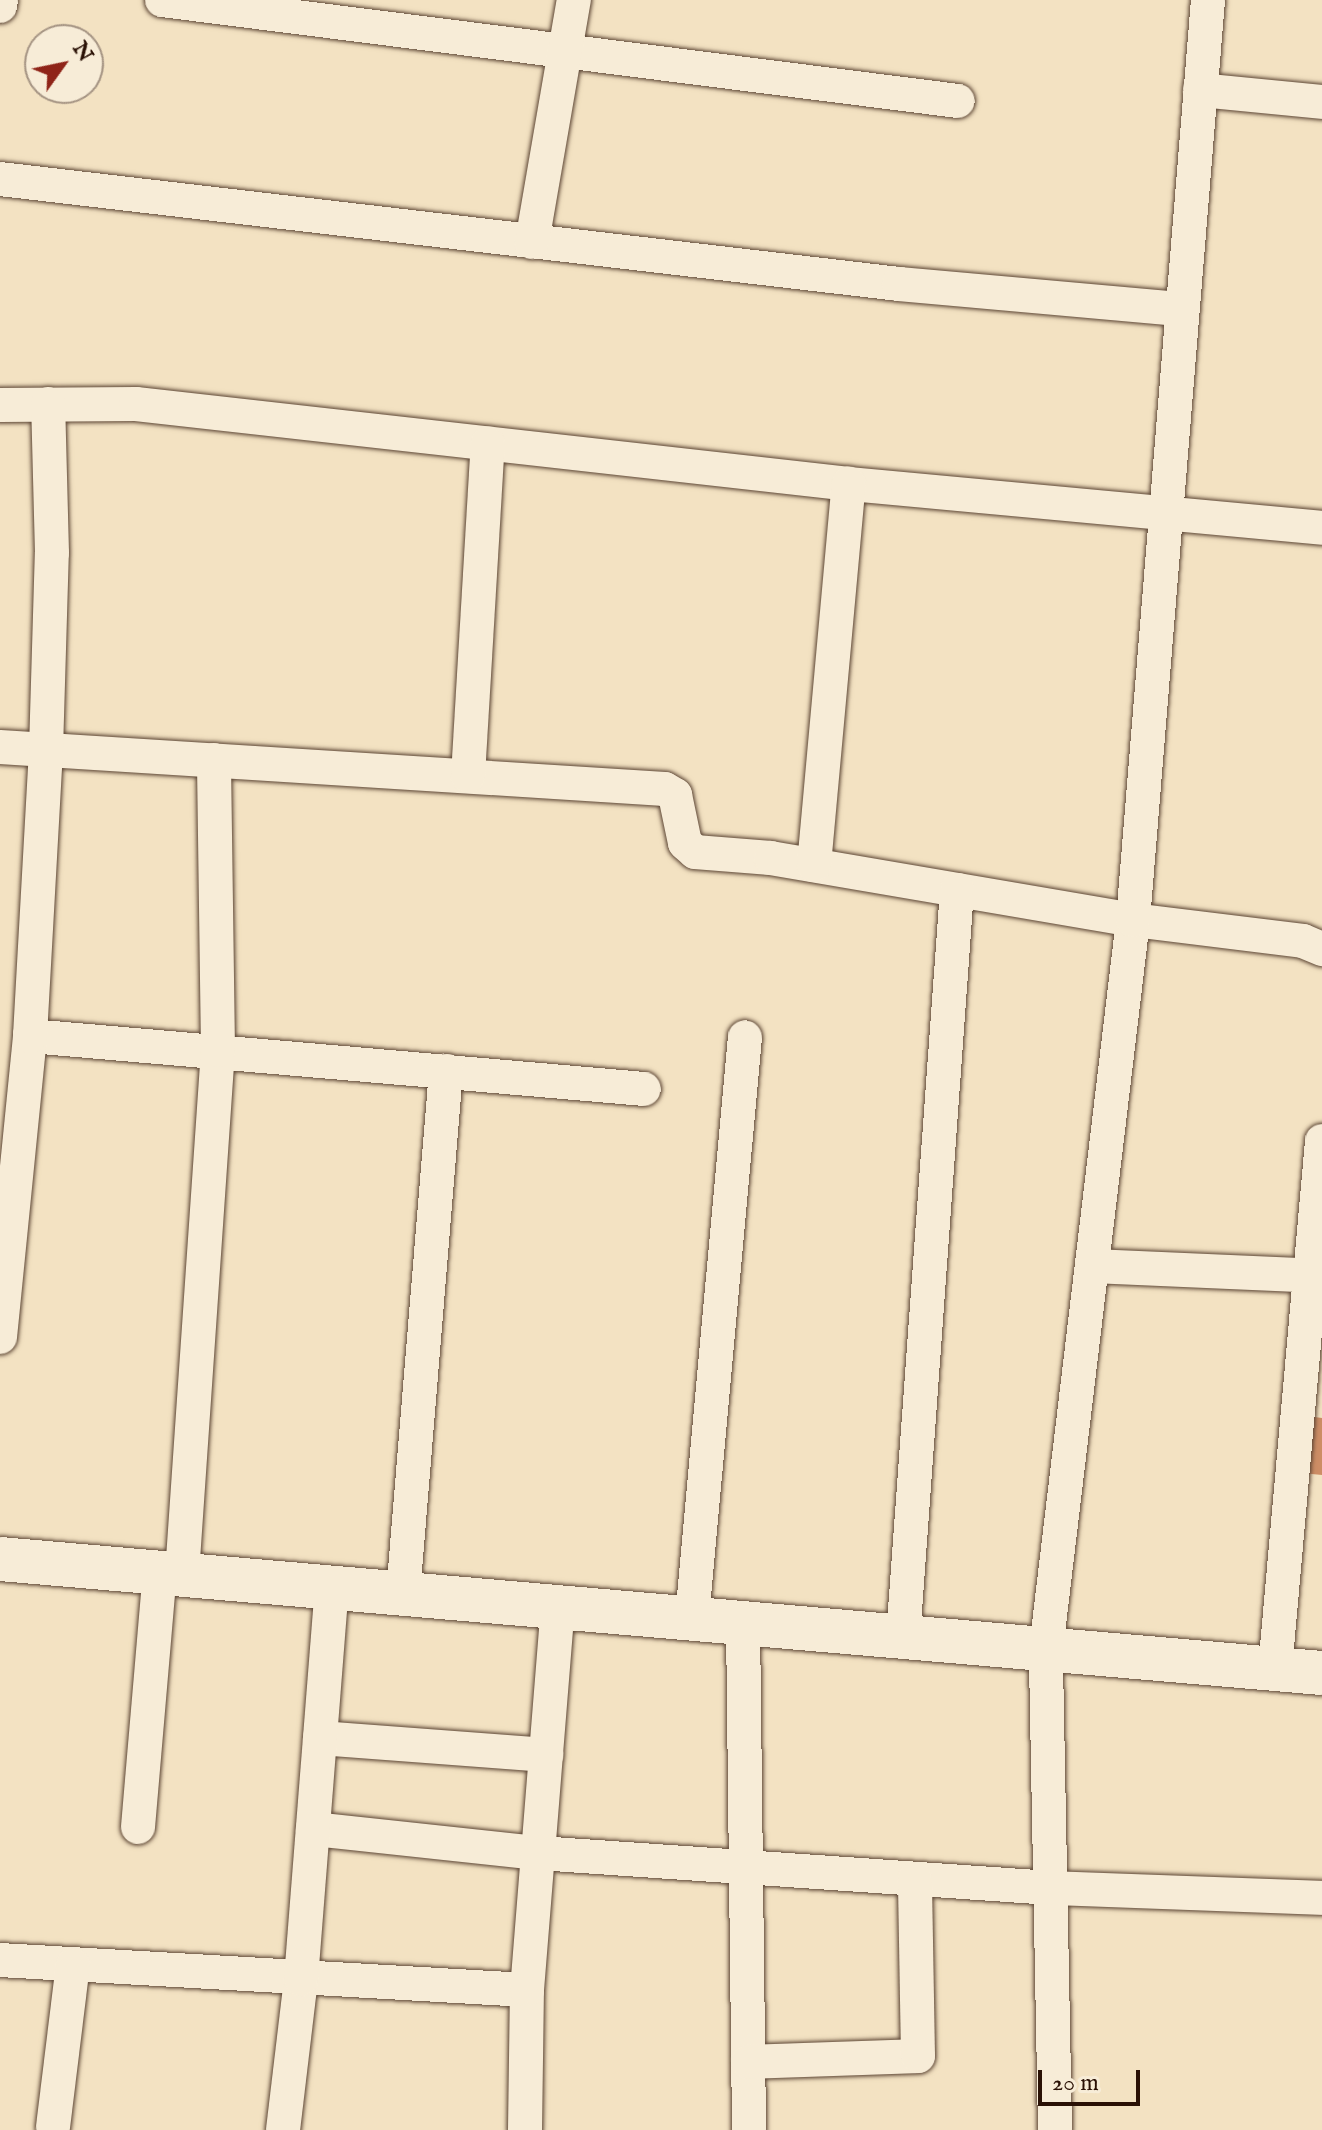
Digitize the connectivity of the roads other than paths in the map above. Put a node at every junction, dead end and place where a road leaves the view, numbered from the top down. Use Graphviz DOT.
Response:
graph roads {
  1 [pos="1,0"];
  2 [pos="162,0"];
  3 [pos="574,0"];
  4 [pos="1208,0"];
  5 [pos="0,6"];
  6 [pos="567,52"];
  7 [pos="1200,90"];
  8 [pos="958,101"];
  9 [pos="1322,102"];
  10 [pos="0,179"];
  11 [pos="532,242"];
  12 [pos="1179,309"];
  13 [pos="48,404"];
  14 [pos="0,405"];
  15 [pos="488,444"];
  16 [pos="849,484"];
  17 [pos="1166,516"];
  18 [pos="1322,528"];
  19 [pos="0,747"];
  20 [pos="46,750"];
  21 [pos="214,760"];
  22 [pos="468,776"];
  23 [pos="814,865"];
  24 [pos="957,890"];
  25 [pos="1133,920"];
  26 [pos="1322,949"];
  27 [pos="30,1036"];
  28 [pos="745,1037"];
  29 [pos="218,1050"];
  30 [pos="446,1071"];
  31 [pos="644,1089"];
  32 [pos="1322,1141"];
  33 [pos="1092,1266"];
  34 [pos="1318,1276"];
  35 [pos="0,1337"];
  36 [pos="0,1559"];
  37 [pos="171,1573"];
  38 [pos="332,1587"];
  39 [pos="403,1594"];
  40 [pos="558,1606"];
  41 [pos="692,1618"];
  42 [pos="743,1622"];
  43 [pos="903,1638"];
  44 [pos="1046,1649"];
  45 [pos="1275,1669"];
  46 [pos="1322,1673"];
  47 [pos="320,1738"];
  48 [pos="546,1755"];
  49 [pos="138,1827"];
  50 [pos="313,1829"];
  51 [pos="538,1853"];
  52 [pos="745,1867"];
  53 [pos="915,1879"];
  54 [pos="1051,1888"];
  55 [pos="1322,1898"];
  56 [pos="0,1960"];
  57 [pos="73,1965"];
  58 [pos="301,1979"];
  59 [pos="527,1990"];
  60 [pos="748,2062"];
  61 [pos="53,2127"];
  62 [pos="283,2130"];
  63 [pos="525,2130"];
  64 [pos="749,2130"];
  65 [pos="1055,2130"];
  1 -- 5 [label="street"];
  2 -- 6 [label="street"];
  3 -- 6 [label="street"];
  4 -- 7 [label="street"];
  6 -- 8 [label="street"];
  6 -- 11 [label="street"];
  7 -- 9 [label="street"];
  7 -- 12 [label="street"];
  10 -- 11 [label="street"];
  11 -- 12 [label="street"];
  12 -- 17 [label="street"];
  13 -- 14 [label="street"];
  13 -- 15 [label="street"];
  13 -- 20 [label="street"];
  15 -- 16 [label="street"];
  15 -- 22 [label="street"];
  16 -- 17 [label="street"];
  16 -- 23 [label="street"];
  17 -- 18 [label="street"];
  17 -- 25 [label="street"];
  19 -- 20 [label="street"];
  20 -- 21 [label="street"];
  20 -- 27 [label="street"];
  21 -- 22 [label="street"];
  21 -- 29 [label="street"];
  22 -- 23 [label="street"];
  23 -- 24 [label="street"];
  24 -- 25 [label="street"];
  24 -- 43 [label="street"];
  25 -- 26 [label="street"];
  25 -- 33 [label="street"];
  27 -- 29 [label="street"];
  27 -- 35 [label="street"];
  28 -- 41 [label="street"];
  29 -- 30 [label="street"];
  29 -- 37 [label="street"];
  30 -- 31 [label="street"];
  30 -- 39 [label="street"];
  32 -- 34 [label="street"];
  33 -- 34 [label="street"];
  33 -- 44 [label="street"];
  34 -- 45 [label="street"];
  36 -- 37 [label="street"];
  37 -- 38 [label="street"];
  37 -- 49 [label="street"];
  38 -- 39 [label="street"];
  38 -- 47 [label="street"];
  39 -- 40 [label="street"];
  40 -- 41 [label="street"];
  40 -- 48 [label="street"];
  41 -- 42 [label="street"];
  42 -- 43 [label="street"];
  42 -- 52 [label="street"];
  43 -- 44 [label="street"];
  44 -- 45 [label="street"];
  44 -- 54 [label="street"];
  45 -- 46 [label="street"];
  47 -- 48 [label="street"];
  47 -- 50 [label="street"];
  48 -- 51 [label="street"];
  50 -- 51 [label="street"];
  50 -- 58 [label="street"];
  51 -- 52 [label="street"];
  51 -- 59 [label="street"];
  52 -- 53 [label="street"];
  52 -- 60 [label="street"];
  53 -- 54 [label="street"];
  53 -- 60 [label="street"];
  54 -- 55 [label="street"];
  54 -- 65 [label="street"];
  56 -- 57 [label="street"];
  57 -- 58 [label="street"];
  57 -- 61 [label="street"];
  58 -- 59 [label="street"];
  58 -- 62 [label="street"];
  59 -- 63 [label="street"];
  60 -- 64 [label="street"];
}
